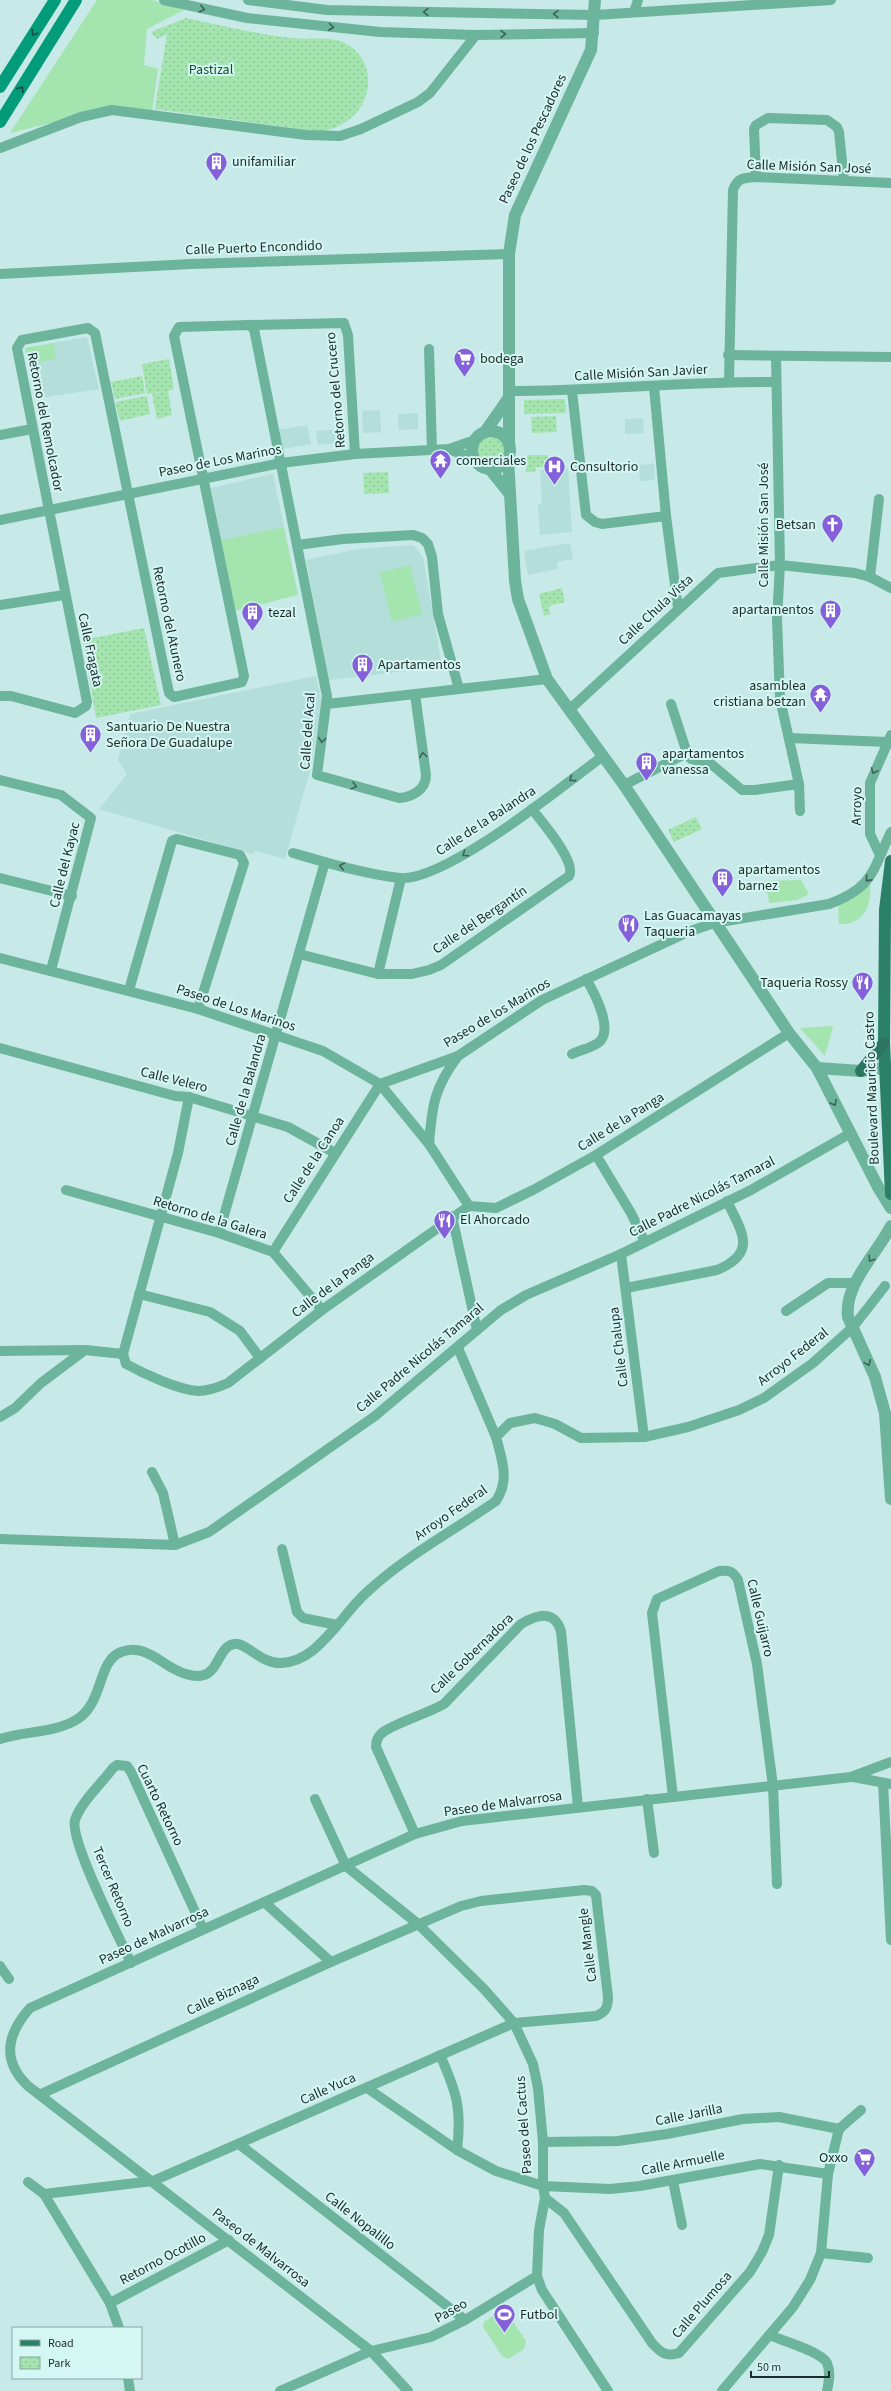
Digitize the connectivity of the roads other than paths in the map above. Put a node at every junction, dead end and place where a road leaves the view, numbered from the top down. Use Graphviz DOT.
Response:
graph roads {
  1 [pos="55,0"];
  2 [pos="76,0"];
  3 [pos="164,0"];
  4 [pos="248,0"];
  5 [pos="595,0"];
  6 [pos="638,0"];
  7 [pos="828,0"];
  8 [pos="634,12"];
  9 [pos="595,15"];
  10 [pos="594,33"];
  11 [pos="476,35"];
  12 [pos="0,87"];
  13 [pos="0,122"];
  14 [pos="0,148"];
  15 [pos="756,177"];
  16 [pos="844,181"];
  17 [pos="891,183"];
  18 [pos="509,254"];
  19 [pos="0,274"];
  20 [pos="249,325"];
  21 [pos="429,349"];
  22 [pos="728,355"];
  23 [pos="776,356"];
  24 [pos="891,357"];
  25 [pos="729,381"];
  26 [pos="776,382"];
  27 [pos="654,387"];
  28 [pos="572,391"];
  29 [pos="508,395"];
  30 [pos="32,429"];
  31 [pos="486,432"];
  32 [pos="0,435"];
  33 [pos="475,440"];
  34 [pos="509,444"];
  35 [pos="448,449"];
  36 [pos="432,450"];
  37 [pos="356,454"];
  38 [pos="508,458"];
  39 [pos="474,459"];
  40 [pos="281,463"];
  41 [pos="489,468"];
  42 [pos="204,478"];
  43 [pos="126,493"];
  44 [pos="509,493"];
  45 [pos="879,498"];
  46 [pos="48,511"];
  47 [pos="666,516"];
  48 [pos="0,520"];
  49 [pos="297,545"];
  50 [pos="780,564"];
  51 [pos="870,577"];
  52 [pos="891,588"];
  53 [pos="64,595"];
  54 [pos="0,605"];
  55 [pos="678,608"];
  56 [pos="547,679"];
  57 [pos="459,689"];
  58 [pos="415,694"];
  59 [pos="0,696"];
  60 [pos="327,704"];
  61 [pos="671,704"];
  62 [pos="569,710"];
  63 [pos="789,738"];
  64 [pos="889,739"];
  65 [pos="687,753"];
  66 [pos="603,756"];
  67 [pos="0,780"];
  68 [pos="799,784"];
  69 [pos="624,785"];
  70 [pos="532,809"];
  71 [pos="800,811"];
  72 [pos="891,832"];
  73 [pos="293,853"];
  74 [pos="880,855"];
  75 [pos="891,861"];
  76 [pos="325,862"];
  77 [pos="0,878"];
  78 [pos="401,878"];
  79 [pos="72,896"];
  80 [pos="714,923"];
  81 [pos="299,954"];
  82 [pos="0,958"];
  83 [pos="51,970"];
  84 [pos="378,974"];
  85 [pos="586,979"];
  86 [pos="129,990"];
  87 [pos="198,1009"];
  88 [pos="789,1033"];
  89 [pos="276,1035"];
  90 [pos="884,1043"];
  91 [pos="0,1048"];
  92 [pos="572,1054"];
  93 [pos="458,1056"];
  94 [pos="817,1068"];
  95 [pos="888,1068"];
  96 [pos="861,1070"];
  97 [pos="380,1084"];
  98 [pos="189,1097"];
  99 [pos="253,1116"];
  100 [pos="851,1133"];
  101 [pos="429,1144"];
  102 [pos="335,1153"];
  103 [pos="596,1155"];
  104 [pos="66,1190"];
  105 [pos="891,1194"];
  106 [pos="727,1201"];
  107 [pos="469,1206"];
  108 [pos="891,1208"];
  109 [pos="161,1216"];
  110 [pos="452,1216"];
  111 [pos="891,1226"];
  112 [pos="220,1233"];
  113 [pos="645,1242"];
  114 [pos="272,1252"];
  115 [pos="622,1254"];
  116 [pos="856,1283"];
  117 [pos="885,1286"];
  118 [pos="626,1288"];
  119 [pos="139,1294"];
  120 [pos="322,1310"];
  121 [pos="786,1311"];
  122 [pos="853,1327"];
  123 [pos="477,1330"];
  124 [pos="458,1348"];
  125 [pos="0,1350"];
  126 [pos="85,1350"];
  127 [pos="123,1354"];
  128 [pos="260,1358"];
  129 [pos="0,1417"];
  130 [pos="496,1437"];
  131 [pos="644,1437"];
  132 [pos="152,1472"];
  133 [pos="891,1499"];
  134 [pos="0,1539"];
  135 [pos="175,1545"];
  136 [pos="282,1549"];
  137 [pos="337,1625"];
  138 [pos="0,1739"];
  139 [pos="891,1762"];
  140 [pos="851,1777"];
  141 [pos="887,1784"];
  142 [pos="773,1786"];
  143 [pos="673,1797"];
  144 [pos="315,1799"];
  145 [pos="647,1800"];
  146 [pos="578,1807"];
  147 [pos="75,1822"];
  148 [pos="415,1834"];
  149 [pos="654,1853"];
  150 [pos="346,1866"];
  151 [pos="777,1884"];
  152 [pos="264,1902"];
  153 [pos="418,1924"];
  154 [pos="203,1929"];
  155 [pos="890,1940"];
  156 [pos="331,1962"];
  157 [pos="131,1963"];
  158 [pos="0,1966"];
  159 [pos="9,1979"];
  160 [pos="514,2023"];
  161 [pos="440,2055"];
  162 [pos="5,2060"];
  163 [pos="367,2088"];
  164 [pos="41,2094"];
  165 [pos="861,2110"];
  166 [pos="839,2129"];
  167 [pos="543,2142"];
  168 [pos="239,2144"];
  169 [pos="457,2150"];
  170 [pos="779,2165"];
  171 [pos="828,2174"];
  172 [pos="153,2181"];
  173 [pos="673,2181"];
  174 [pos="28,2182"];
  175 [pos="542,2186"];
  176 [pos="44,2194"];
  177 [pos="545,2198"];
  178 [pos="682,2225"];
  179 [pos="229,2240"];
  180 [pos="821,2253"];
  181 [pos="868,2258"];
  182 [pos="537,2276"];
  183 [pos="110,2303"];
  184 [pos="465,2320"];
  185 [pos="119,2327"];
  186 [pos="769,2335"];
  187 [pos="371,2351"];
  188 [pos="128,2379"];
  189 [pos="826,2389"];
  190 [pos="130,2391"];
  191 [pos="280,2391"];
  192 [pos="408,2391"];
  193 [pos="608,2391"];
  194 [pos="722,2391"];
  1 -- 12 [label="main road, one-way"];
  13 -- 2 [label="main road, one-way"];
  3 -- 11 [label="street, one-way"];
  9 -- 4 [label="street, one-way"];
  5 -- 9 [label="street, Paseo de los Pescadores"];
  6 -- 8 [label="street"];
  7 -- 8 [label="street"];
  8 -- 9 [label="street"];
  9 -- 10 [label="street, Paseo de los Pescadores"];
  11 -- 10 [label="street, one-way"];
  10 -- 18 [label="street, Paseo de los Pescadores"];
  11 -- 14 [label="street"];
  15 -- 16 [label="street, Calle Misión San José"];
  15 -- 16 [label="street"];
  15 -- 22 [label="street, Calle Misión San José"];
  16 -- 17 [label="street, Calle Misión San José"];
  18 -- 19 [label="street, Calle Puerto Encondido"];
  18 -- 29 [label="street, Paseo de los Pescadores"];
  20 -- 37 [label="street, Retorno del Crucero"];
  20 -- 40 [label="street, Calle del Acal"];
  20 -- 42 [label="street"];
  21 -- 36 [label="street"];
  22 -- 23 [label="street"];
  22 -- 25 [label="street, Calle Misión San José"];
  23 -- 24 [label="street"];
  23 -- 26 [label="street, Calle Misión San José"];
  25 -- 26 [label="street, Calle Misión San Javier"];
  25 -- 27 [label="street, Calle Misión San Javier"];
  26 -- 50 [label="street, Calle Misión San José"];
  27 -- 28 [label="street, Calle Misión San Javier"];
  27 -- 47 [label="street"];
  28 -- 29 [label="street, Calle Misión San Javier"];
  28 -- 47 [label="street"];
  29 -- 31 [label="street"];
  29 -- 34 [label="street, Paseo de los Pescadores"];
  30 -- 32 [label="street"];
  30 -- 43 [label="street, Retorno del Remolcador"];
  30 -- 46 [label="street, Retorno del Remolcador"];
  31 -- 33 [label="street"];
  31 -- 34 [label="street"];
  33 -- 35 [label="street, Paseo de Los Marinos"];
  33 -- 39 [label="street"];
  34 -- 38 [label="street"];
  35 -- 36 [label="street, Paseo de Los Marinos"];
  35 -- 39 [label="street, Paseo de Los Marinos"];
  36 -- 37 [label="street, Paseo de Los Marinos"];
  37 -- 40 [label="street, Paseo de Los Marinos"];
  38 -- 41 [label="street"];
  38 -- 44 [label="street"];
  39 -- 41 [label="street"];
  40 -- 42 [label="street, Paseo de Los Marinos"];
  40 -- 49 [label="street, Calle del Acal"];
  41 -- 44 [label="street"];
  42 -- 43 [label="street, Paseo de Los Marinos"];
  42 -- 43 [label="street, Retorno del Atunero"];
  43 -- 46 [label="street, Paseo de Los Marinos"];
  44 -- 56 [label="street"];
  45 -- 51 [label="street"];
  46 -- 48 [label="street, Paseo de Los Marinos"];
  46 -- 53 [label="street, Calle Fragata"];
  47 -- 55 [label="street"];
  49 -- 57 [label="street"];
  49 -- 60 [label="street, Calle del Acal"];
  50 -- 51 [label="street, Calle Chula Vista"];
  50 -- 55 [label="street, Calle Chula Vista"];
  50 -- 63 [label="street, Calle Misión San José"];
  51 -- 52 [label="street, Calle Chula Vista"];
  53 -- 54 [label="street"];
  53 -- 59 [label="street, Calle Fragata"];
  55 -- 62 [label="street, Calle Chula Vista"];
  56 -- 57 [label="street"];
  56 -- 62 [label="street"];
  57 -- 58 [label="street"];
  58 -- 60 [label="street"];
  60 -- 58 [label="street, Calle del Acal, one-way"];
  61 -- 65 [label="street"];
  62 -- 66 [label="street"];
  63 -- 64 [label="street"];
  63 -- 68 [label="street, Calle Misión San José"];
  64 -- 74 [label="street, Arroyo, one-way"];
  65 -- 68 [label="street"];
  65 -- 69 [label="street"];
  66 -- 69 [label="street"];
  66 -- 70 [label="street, Calle de la Balandra, one-way"];
  67 -- 79 [label="street, Calle del Kayac"];
  68 -- 71 [label="street, Calle Misión San José"];
  69 -- 80 [label="street"];
  70 -- 78 [label="street, Calle de la Balandra, one-way"];
  70 -- 84 [label="street, Calle del Bergantín"];
  72 -- 74 [label="street, Paseo de los Marinos"];
  73 -- 76 [label="street, Calle de la Balandra"];
  74 -- 80 [label="street, Paseo de los Marinos, one-way"];
  75 -- 90 [label="main road, Boulevard Mauricio Castro"];
  78 -- 76 [label="street, Calle de la Balandra, one-way"];
  76 -- 81 [label="street, Calle de la Balandra"];
  77 -- 79 [label="street"];
  78 -- 84 [label="street"];
  79 -- 83 [label="street, Calle del Kayac"];
  80 -- 85 [label="street, Paseo de los Marinos"];
  80 -- 88 [label="street"];
  81 -- 84 [label="street, Calle del Bergantín"];
  81 -- 89 [label="street, Calle de la Balandra"];
  82 -- 83 [label="street, Paseo de Los Marinos"];
  83 -- 86 [label="street, Paseo de Los Marinos"];
  85 -- 92 [label="street"];
  85 -- 93 [label="street, Paseo de los Marinos"];
  86 -- 87 [label="street, Paseo de Los Marinos"];
  86 -- 87 [label="street"];
  87 -- 89 [label="street, Paseo de Los Marinos"];
  88 -- 94 [label="street"];
  88 -- 103 [label="street, Calle de la Panga"];
  89 -- 97 [label="street, Paseo de Los Marinos"];
  89 -- 99 [label="street, Calle de la Balandra"];
  90 -- 95 [label="main road, Boulevard Mauricio Castro"];
  90 -- 96 [label="highway"];
  91 -- 98 [label="street, Calle Velero"];
  93 -- 97 [label="street, Paseo de los Marinos"];
  93 -- 101 [label="street, Paseo de Los Marinos"];
  94 -- 96 [label="street"];
  94 -- 100 [label="street, one-way"];
  95 -- 96 [label="street"];
  95 -- 105 [label="main road, Boulevard Mauricio Castro"];
  97 -- 101 [label="street, Paseo de Los Marinos"];
  97 -- 102 [label="street, Calle de la Canoa"];
  98 -- 99 [label="street, Calle Velero"];
  98 -- 109 [label="street"];
  99 -- 102 [label="street, Calle Velero"];
  99 -- 112 [label="street, Calle de la Balandra"];
  100 -- 106 [label="street, Calle Padre Nicolás Tamaral"];
  100 -- 108 [label="street"];
  101 -- 107 [label="street, Paseo de Los Marinos"];
  102 -- 114 [label="street, Calle de la Canoa"];
  103 -- 107 [label="street, Calle de la Panga"];
  103 -- 113 [label="street"];
  104 -- 109 [label="street, Retorno de la Galera"];
  106 -- 113 [label="street, Calle Padre Nicolás Tamaral"];
  106 -- 118 [label="street"];
  107 -- 110 [label="street, Calle de la Panga"];
  109 -- 112 [label="street, Retorno de la Galera"];
  109 -- 119 [label="street"];
  110 -- 120 [label="street, Calle de la Panga"];
  110 -- 123 [label="street"];
  111 -- 116 [label="street, one-way"];
  112 -- 114 [label="street, Retorno de la Galera"];
  113 -- 115 [label="street, Calle Padre Nicolás Tamaral"];
  114 -- 120 [label="street, Retorno de la Galera"];
  115 -- 118 [label="street, Calle Chalupa"];
  115 -- 123 [label="street, Calle Padre Nicolás Tamaral"];
  116 -- 121 [label="street"];
  116 -- 122 [label="street"];
  117 -- 122 [label="street, Arroyo Federal"];
  118 -- 131 [label="street, Calle Chalupa"];
  119 -- 127 [label="street"];
  119 -- 128 [label="street"];
  120 -- 128 [label="street, Calle de la Panga"];
  122 -- 131 [label="street, Arroyo Federal"];
  122 -- 133 [label="street, one-way"];
  123 -- 124 [label="street, Calle Padre Nicolás Tamaral"];
  124 -- 130 [label="street"];
  124 -- 135 [label="street, Calle Padre Nicolás Tamaral"];
  125 -- 126 [label="street"];
  126 -- 127 [label="street"];
  126 -- 129 [label="street"];
  127 -- 128 [label="street, Calle de la Panga"];
  130 -- 131 [label="street, Arroyo Federal"];
  130 -- 137 [label="street, Arroyo Federal"];
  132 -- 135 [label="street"];
  134 -- 135 [label="street, Calle Padre Nicolás Tamaral"];
  136 -- 137 [label="street"];
  137 -- 138 [label="street, Arroyo Federal"];
  139 -- 140 [label="street, Paseo de Malvarrosa"];
  140 -- 141 [label="street, Paseo de Malvarrosa"];
  140 -- 142 [label="street, Paseo de Malvarrosa"];
  141 -- 155 [label="street"];
  142 -- 143 [label="street, Paseo de Malvarrosa"];
  142 -- 143 [label="street, Calle Guijarro"];
  142 -- 151 [label="street"];
  143 -- 145 [label="street, Paseo de Malvarrosa"];
  144 -- 150 [label="street"];
  145 -- 146 [label="street, Paseo de Malvarrosa"];
  145 -- 149 [label="street"];
  146 -- 148 [label="street, Paseo de Malvarrosa"];
  146 -- 148 [label="street, Calle Gobernadora"];
  147 -- 154 [label="street, Cuarto Retorno"];
  147 -- 157 [label="street, Tercer Retorno"];
  148 -- 150 [label="street, Paseo de Malvarrosa"];
  150 -- 152 [label="street, Paseo de Malvarrosa"];
  150 -- 153 [label="street, Paseo del Cactus"];
  152 -- 154 [label="street, Paseo de Malvarrosa"];
  152 -- 156 [label="street"];
  153 -- 156 [label="street, Calle Biznaga"];
  153 -- 160 [label="street, Paseo del Cactus"];
  153 -- 160 [label="street, Calle Mangle"];
  154 -- 157 [label="street, Paseo de Malvarrosa"];
  156 -- 164 [label="street, Calle Biznaga"];
  157 -- 162 [label="street, Paseo de Malvarrosa"];
  158 -- 159 [label="street"];
  160 -- 161 [label="street, Calle Yuca"];
  160 -- 167 [label="street, Paseo del Cactus"];
  161 -- 163 [label="street, Calle Yuca"];
  161 -- 169 [label="street"];
  162 -- 164 [label="street, Paseo de Malvarrosa"];
  163 -- 168 [label="street, Calle Yuca"];
  163 -- 169 [label="street, Calle Armuelle"];
  164 -- 172 [label="street, Paseo de Malvarrosa"];
  165 -- 166 [label="street"];
  166 -- 167 [label="street, Calle Jarilla"];
  166 -- 171 [label="street"];
  167 -- 175 [label="street, Paseo del Cactus"];
  168 -- 172 [label="street, Calle Yuca"];
  168 -- 184 [label="street, Calle Nopalillo"];
  169 -- 175 [label="street, Calle Armuelle"];
  170 -- 171 [label="street, Calle Armuelle"];
  170 -- 173 [label="street, Calle Armuelle"];
  170 -- 177 [label="street, Calle Plumosa"];
  171 -- 180 [label="street"];
  172 -- 176 [label="street"];
  172 -- 179 [label="street, Paseo de Malvarrosa"];
  173 -- 175 [label="street, Calle Armuelle"];
  173 -- 178 [label="street"];
  174 -- 176 [label="street, Retorno Ocotillo"];
  175 -- 177 [label="street, Paseo del Cactus"];
  176 -- 183 [label="street, Retorno Ocotillo"];
  177 -- 182 [label="street, Paseo del Cactus"];
  179 -- 183 [label="street, Retorno Ocotillo"];
  179 -- 187 [label="street, Paseo de Malvarrosa"];
  180 -- 181 [label="street"];
  180 -- 186 [label="street"];
  182 -- 184 [label="street, Paseo"];
  182 -- 193 [label="street, Paseo del Cactus"];
  183 -- 185 [label="street, Retorno Ocotillo"];
  184 -- 187 [label="street, Paseo"];
  186 -- 189 [label="street"];
  186 -- 194 [label="street"];
  187 -- 191 [label="street, Paseo"];
  187 -- 192 [label="street, Paseo de Malvarrosa"];
  188 -- 190 [label="street"];
}
